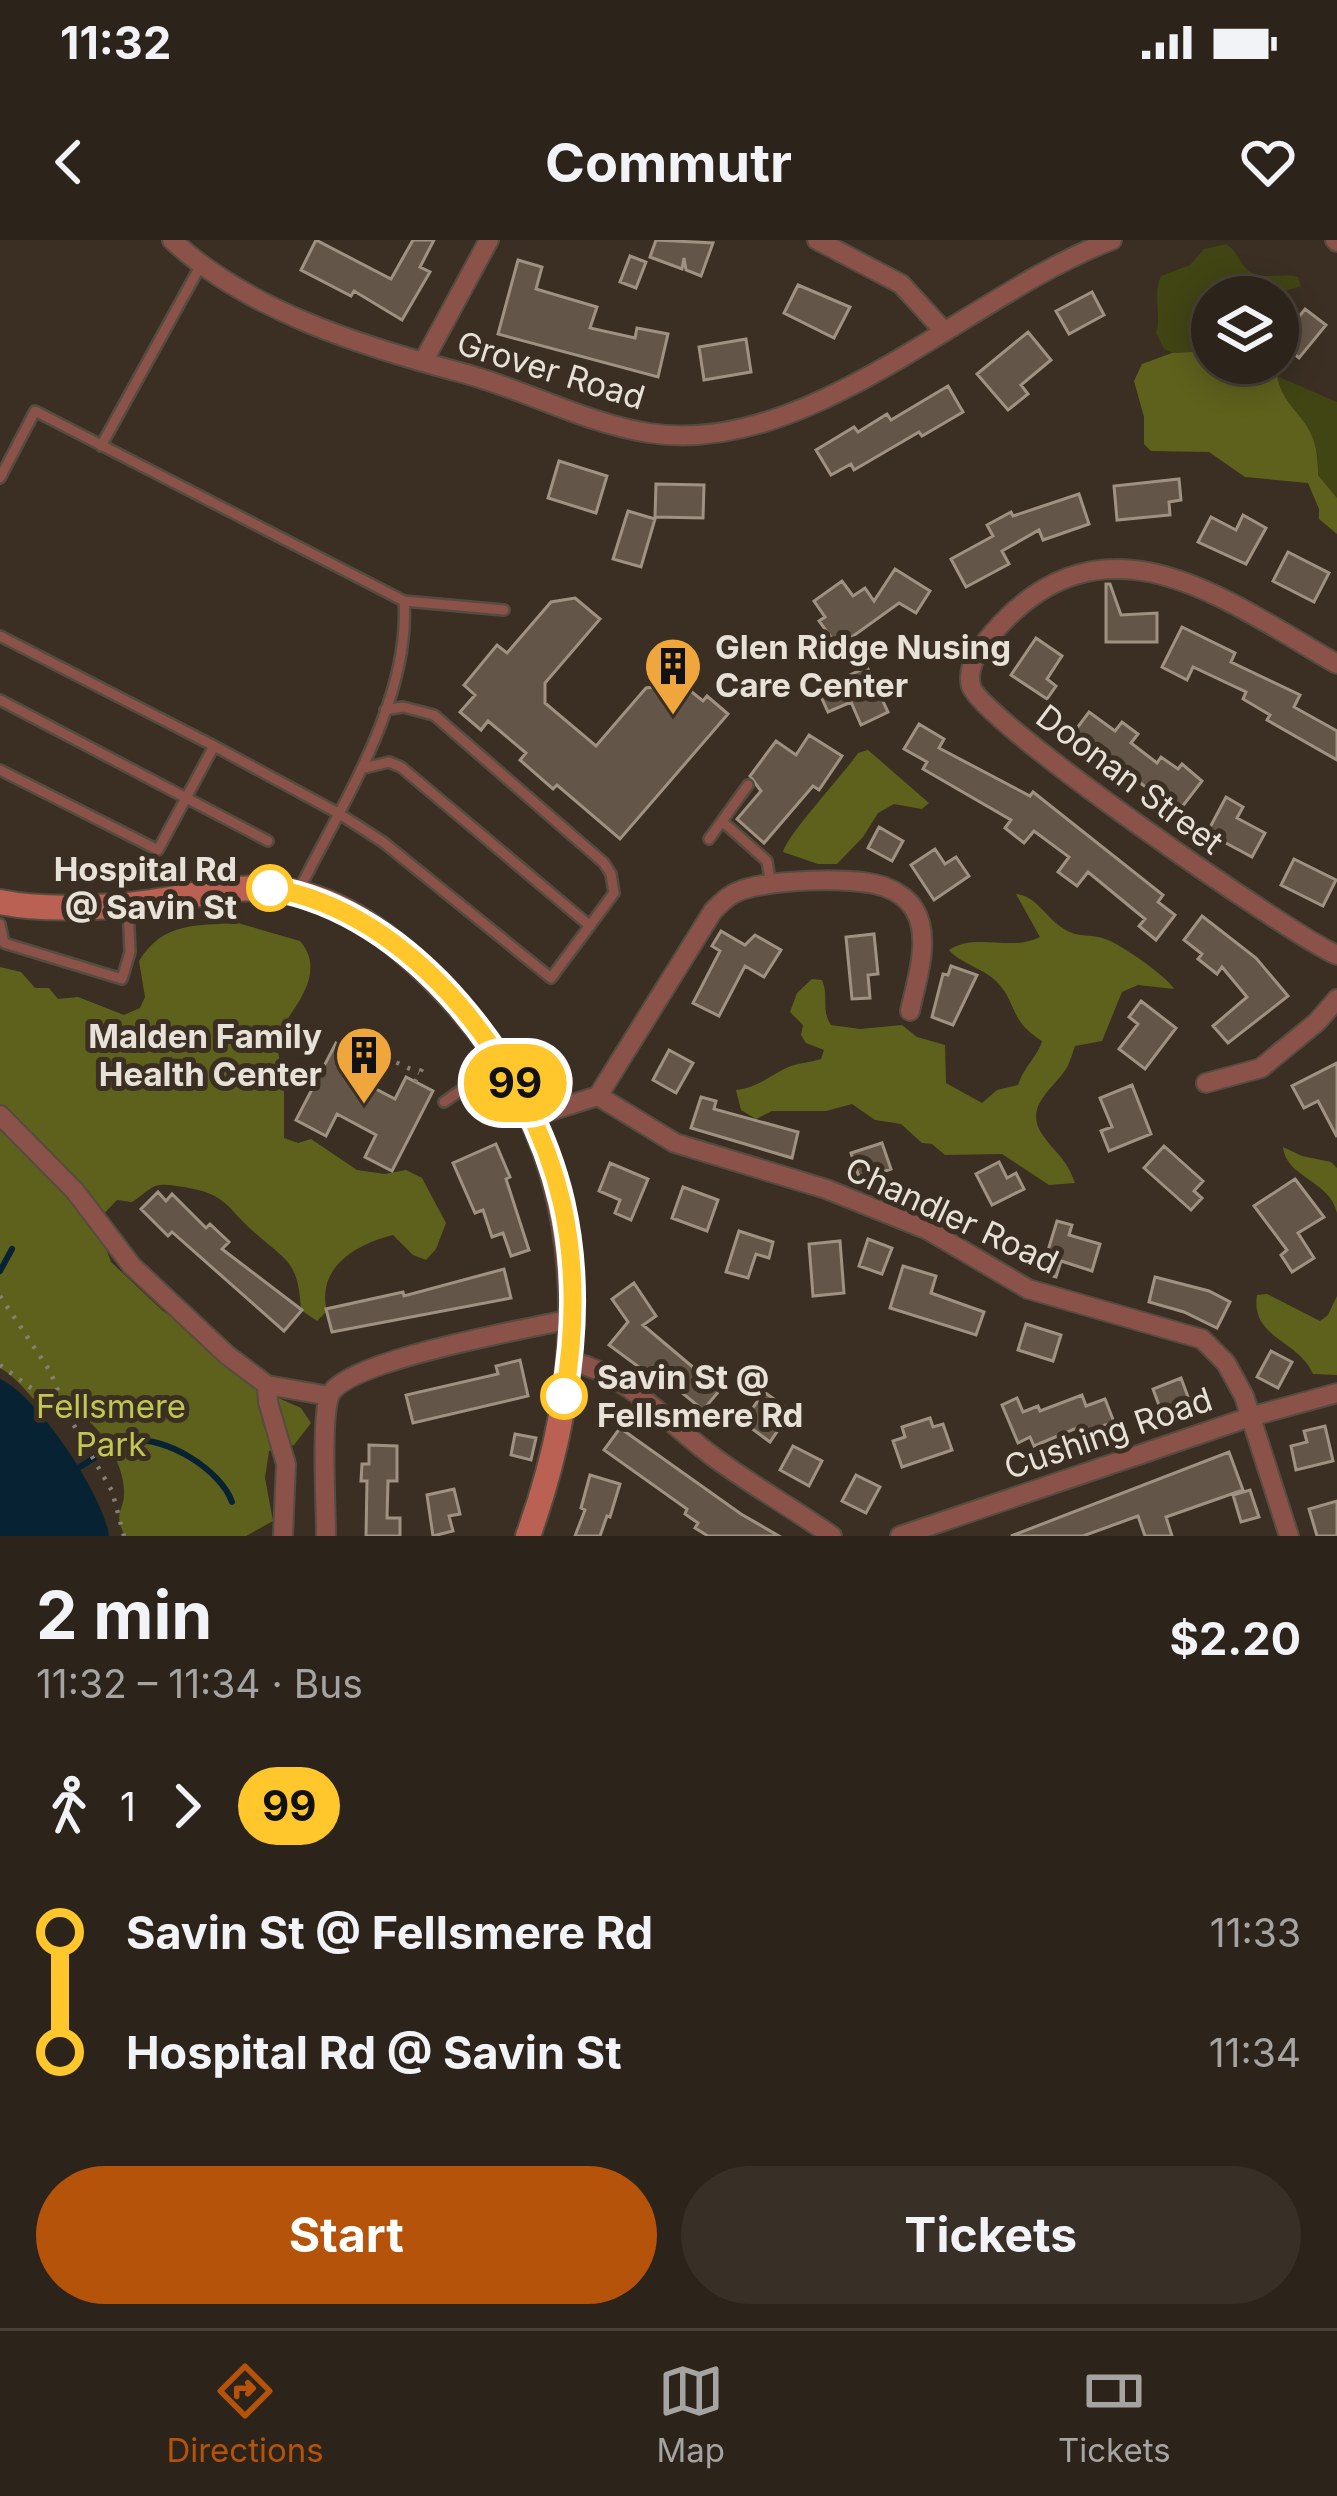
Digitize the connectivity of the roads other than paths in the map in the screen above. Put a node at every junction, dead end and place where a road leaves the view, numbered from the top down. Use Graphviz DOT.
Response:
graph roads {
  1 [pos="489,240"];
  2 [pos="818,240"];
  3 [pos="1112,240"];
  4 [pos="182,244"];
  5 [pos="202,263"];
  6 [pos="944,330"];
  7 [pos="423,362"];
  8 [pos="101,446"];
  9 [pos="0,478"];
  10 [pos="404,601"];
  11 [pos="504,610"];
  12 [pos="0,636"];
  13 [pos="1337,664"];
  14 [pos="0,700"];
  15 [pos="385,710"];
  16 [pos="214,746"];
  17 [pos="364,768"];
  18 [pos="0,770"];
  19 [pos="748,785"];
  20 [pos="186,798"];
  21 [pos="338,813"];
  22 [pos="723,822"];
  23 [pos="709,839"];
  24 [pos="268,841"];
  25 [pos="771,886"];
  26 [pos="298,892"];
  27 [pos="0,902"];
  28 [pos="128,905"];
  29 [pos="0,924"];
  30 [pos="590,926"];
  31 [pos="1337,955"];
  32 [pos="1337,999"];
  33 [pos="910,1012"];
  34 [pos="500,1063"];
  35 [pos="1206,1083"];
  36 [pos="598,1096"];
  37 [pos="444,1102"];
  38 [pos="0,1114"];
  39 [pos="531,1117"];
  40 [pos="571,1319"];
  41 [pos="570,1361"];
  42 [pos="267,1385"];
  43 [pos="1337,1394"];
  44 [pos="329,1396"];
  45 [pos="1252,1416"];
  46 [pos="283,1536"];
  47 [pos="326,1536"];
  48 [pos="528,1536"];
  49 [pos="832,1536"];
  50 [pos="900,1536"];
  51 [pos="1289,1536"];
  1 -- 7 [label="street"];
  2 -- 6 [label="street"];
  3 -- 6 [label="street, Grover Road"];
  4 -- 5 [label="street, Grover Road"];
  5 -- 7 [label="street, Grover Road"];
  5 -- 8 [label="lane"];
  6 -- 7 [label="street, Grover Road"];
  8 -- 9 [label="lane"];
  8 -- 10 [label="lane"];
  10 -- 11 [label="lane"];
  10 -- 15 [label="lane"];
  12 -- 16 [label="lane"];
  13 -- 31 [label="street, Doonan Street"];
  14 -- 20 [label="lane"];
  15 -- 17 [label="lane"];
  15 -- 30 [label="lane"];
  16 -- 20 [label="lane"];
  16 -- 21 [label="lane"];
  17 -- 21 [label="lane"];
  17 -- 30 [label="lane"];
  18 -- 20 [label="lane"];
  19 -- 22 [label="lane"];
  20 -- 24 [label="lane"];
  21 -- 26 [label="lane"];
  21 -- 30 [label="lane"];
  22 -- 23 [label="lane"];
  22 -- 25 [label="lane"];
  25 -- 33 [label="street"];
  25 -- 36 [label="street"];
  26 -- 28 [label="street"];
  26 -- 34 [label="street"];
  27 -- 28 [label="street"];
  28 -- 29 [label="lane"];
  32 -- 35 [label="street"];
  34 -- 37 [label="lane"];
  34 -- 39 [label="street"];
  36 -- 39 [label="street"];
  36 -- 45 [label="street, Chandler Road"];
  38 -- 42 [label="street"];
  39 -- 40 [label="street"];
  40 -- 41 [label="street"];
  40 -- 44 [label="street"];
  41 -- 48 [label="street"];
  41 -- 49 [label="street"];
  42 -- 44 [label="street"];
  42 -- 46 [label="street"];
  43 -- 45 [label="street, Cushing Road"];
  44 -- 47 [label="street"];
  45 -- 50 [label="street, Cushing Road"];
  45 -- 51 [label="street, Chandler Road"];
}
